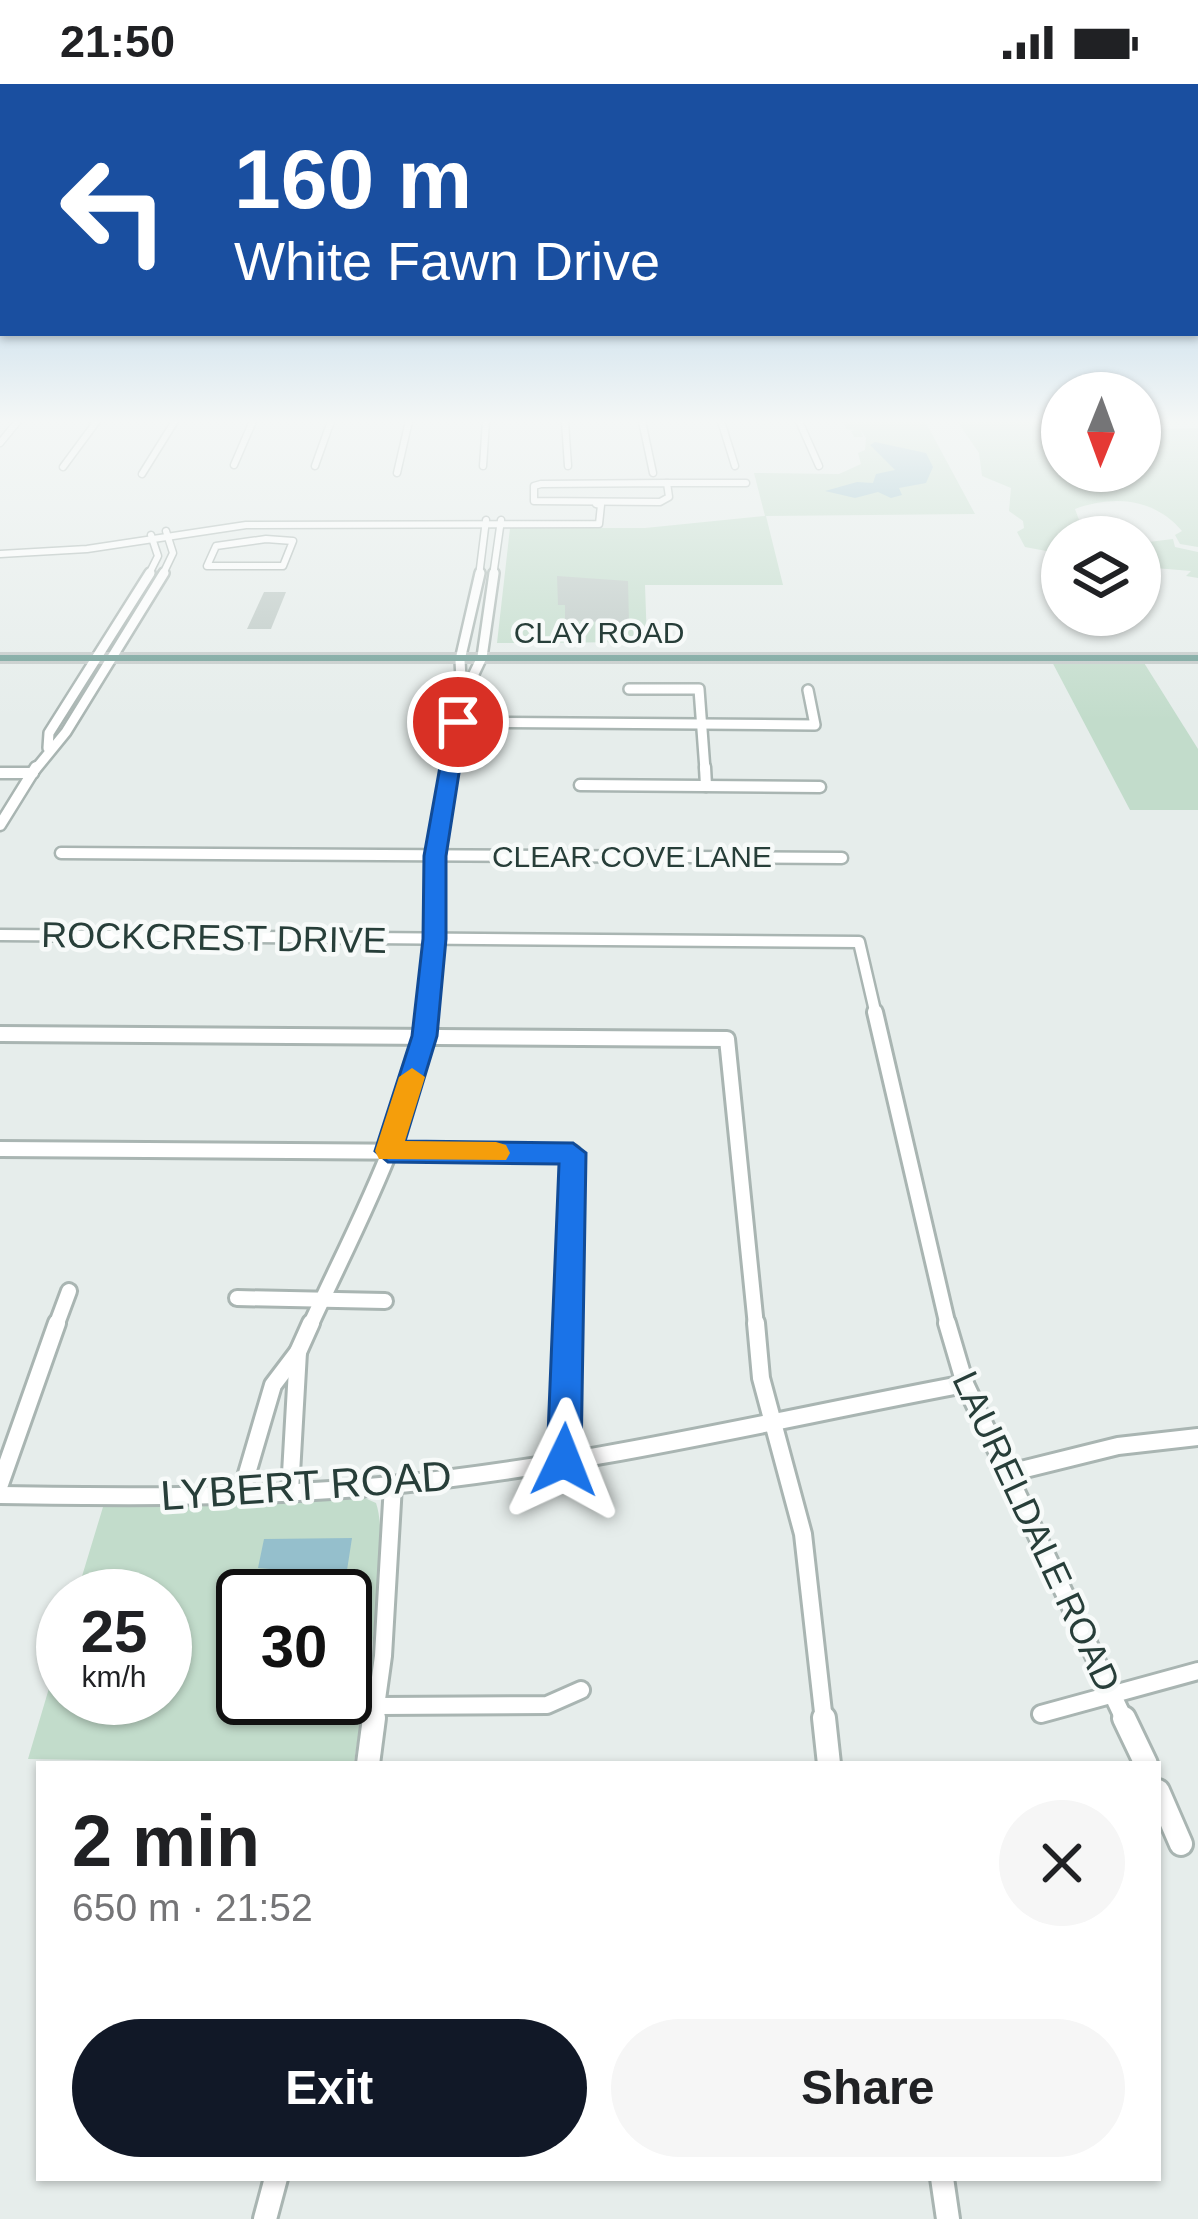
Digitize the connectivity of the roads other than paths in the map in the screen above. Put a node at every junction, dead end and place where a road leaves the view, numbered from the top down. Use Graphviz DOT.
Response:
graph roads {
  1 [pos="520,521"];
  2 [pos="485,522"];
  3 [pos="501,522"];
  4 [pos="274,523"];
  5 [pos="167,534"];
  6 [pos="152,536"];
  7 [pos="267,538"];
  8 [pos="0,551"];
  9 [pos="142,585"];
  10 [pos="158,585"];
  11 [pos="0,648"];
  12 [pos="1198,648"];
  13 [pos="98,653"];
  14 [pos="116,653"];
  15 [pos="459,653"];
  16 [pos="483,653"];
  17 [pos="1035,653"];
  18 [pos="0,658"];
  19 [pos="1198,658"];
  20 [pos="629,689"];
  21 [pos="808,690"];
  22 [pos="462,699"];
  23 [pos="458,722"];
  24 [pos="702,724"];
  25 [pos="48,748"];
  26 [pos="32,772"];
  27 [pos="0,773"];
  28 [pos="580,785"];
  29 [pos="706,786"];
  30 [pos="820,788"];
  31 [pos="0,825"];
  32 [pos="61,853"];
  33 [pos="435,856"];
  34 [pos="842,858"];
  35 [pos="0,935"];
  36 [pos="434,939"];
  37 [pos="860,942"];
  38 [pos="0,1034"];
  39 [pos="424,1036"];
  40 [pos="0,1149"];
  41 [pos="388,1151"];
  42 [pos="69,1291"];
  43 [pos="237,1298"];
  44 [pos="319,1300"];
  45 [pos="385,1301"];
  46 [pos="298,1352"];
  47 [pos="965,1384"];
  48 [pos="774,1419"];
  49 [pos="1198,1437"];
  50 [pos="564,1460"];
  51 [pos="1009,1473"];
  52 [pos="0,1484"];
  53 [pos="393,1484"];
  54 [pos="290,1491"];
  55 [pos="241,1494"];
  56 [pos="0,1495"];
  57 [pos="1198,1671"];
  58 [pos="581,1690"];
  59 [pos="1112,1693"];
  60 [pos="379,1706"];
  61 [pos="1041,1714"];
  62 [pos="369,1761"];
  63 [pos="829,1761"];
  64 [pos="1145,1761"];
  65 [pos="1161,1798"];
  66 [pos="1181,1844"];
  67 [pos="275,2181"];
  68 [pos="942,2181"];
  69 [pos="265,2219"];
  70 [pos="948,2219"];
  1 -- 3 [label="street"];
  2 -- 3 [label="street"];
  2 -- 4 [label="street"];
  2 -- 15 [label="street"];
  3 -- 16 [label="street"];
  4 -- 5 [label="street"];
  4 -- 7 [label="street"];
  5 -- 6 [label="street"];
  5 -- 10 [label="street"];
  6 -- 8 [label="street"];
  6 -- 9 [label="street"];
  7 -- 7 [label="street"];
  9 -- 10 [label="street"];
  9 -- 13 [label="street"];
  10 -- 14 [label="street"];
  11 -- 13 [label="main road, CLAY ROAD"];
  12 -- 17 [label="main road, CLAY ROAD"];
  13 -- 14 [label="main road, CLAY ROAD"];
  13 -- 18 [label="main road, CLAY ROAD"];
  13 -- 25 [label="street"];
  14 -- 15 [label="main road, CLAY ROAD"];
  14 -- 25 [label="street"];
  15 -- 16 [label="main road, CLAY ROAD"];
  15 -- 22 [label="street"];
  16 -- 17 [label="main road, CLAY ROAD"];
  16 -- 22 [label="street"];
  17 -- 19 [label="main road, CLAY ROAD"];
  20 -- 24 [label="street"];
  21 -- 24 [label="street"];
  22 -- 23 [label="street"];
  23 -- 24 [label="street"];
  23 -- 33 [label="street"];
  24 -- 29 [label="street"];
  25 -- 26 [label="street"];
  26 -- 27 [label="street"];
  26 -- 31 [label="street"];
  28 -- 29 [label="street"];
  29 -- 30 [label="street"];
  32 -- 33 [label="street, CLEAR COVE LANE"];
  33 -- 34 [label="street, CLEAR COVE LANE"];
  33 -- 36 [label="street"];
  35 -- 36 [label="street, ROCKCREST DRIVE"];
  36 -- 37 [label="street, ROCKCREST DRIVE"];
  36 -- 39 [label="street"];
  37 -- 47 [label="street, LAURELDALE ROAD"];
  38 -- 39 [label="street"];
  39 -- 41 [label="street"];
  39 -- 48 [label="street"];
  40 -- 41 [label="street"];
  41 -- 44 [label="street"];
  41 -- 50 [label="street"];
  42 -- 52 [label="street"];
  43 -- 44 [label="street"];
  44 -- 45 [label="street"];
  44 -- 46 [label="street"];
  46 -- 54 [label="street"];
  46 -- 55 [label="street"];
  47 -- 48 [label="street, LYBERT ROAD"];
  47 -- 51 [label="street, LAURELDALE ROAD"];
  48 -- 50 [label="street, LYBERT ROAD"];
  48 -- 63 [label="street"];
  49 -- 51 [label="street"];
  50 -- 53 [label="street, LYBERT ROAD"];
  51 -- 59 [label="street, LAURELDALE ROAD"];
  53 -- 54 [label="street, LYBERT ROAD"];
  53 -- 60 [label="street"];
  54 -- 55 [label="street, LYBERT ROAD"];
  55 -- 56 [label="street, LYBERT ROAD"];
  57 -- 59 [label="street"];
  58 -- 60 [label="street"];
  59 -- 61 [label="street"];
  59 -- 64 [label="street, LAURELDALE ROAD"];
  60 -- 62 [label="street"];
  65 -- 66 [label="street"];
  67 -- 69 [label="street"];
  68 -- 70 [label="street"];
}
